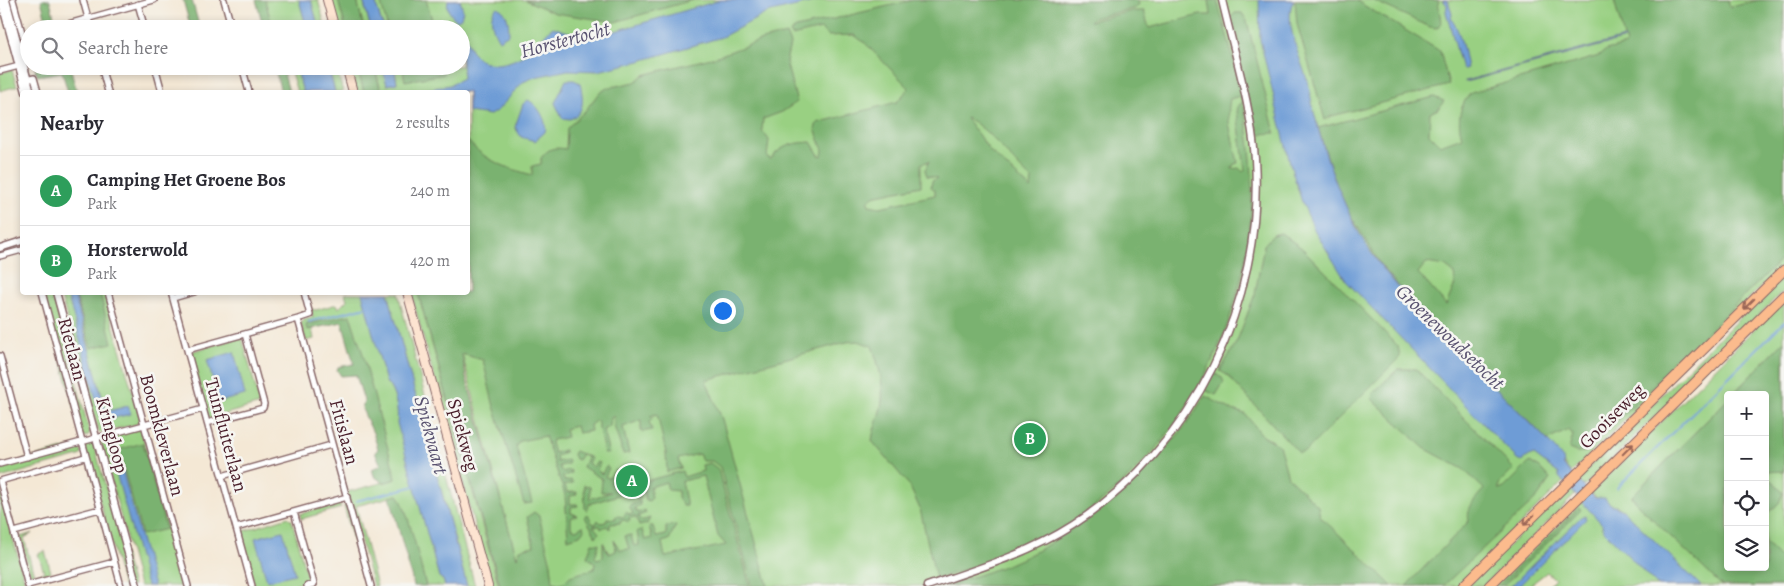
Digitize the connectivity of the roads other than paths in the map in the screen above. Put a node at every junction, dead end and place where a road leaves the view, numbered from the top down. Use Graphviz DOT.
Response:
graph roads {
  1 [pos="1,0"];
  2 [pos="6,0"];
  3 [pos="13,0"];
  4 [pos="82,0"];
  5 [pos="154,0"];
  6 [pos="224,0"];
  7 [pos="328,0"];
  8 [pos="1222,0"];
  9 [pos="138,4"];
  10 [pos="88,18"];
  11 [pos="81,20"];
  12 [pos="142,20"];
  13 [pos="230,20"];
  14 [pos="333,20"];
  15 [pos="20,37"];
  16 [pos="19,66"];
  17 [pos="0,71"];
  18 [pos="23,75"];
  19 [pos="24,75"];
  20 [pos="103,75"];
  21 [pos="157,75"];
  22 [pos="244,75"];
  23 [pos="348,75"];
  24 [pos="25,80"];
  25 [pos="26,90"];
  26 [pos="30,90"];
  27 [pos="37,90"];
  28 [pos="107,90"];
  29 [pos="161,90"];
  30 [pos="248,90"];
  31 [pos="352,90"];
  32 [pos="20,242"];
  33 [pos="0,248"];
  34 [pos="20,251"];
  35 [pos="0,256"];
  36 [pos="1784,270"];
  37 [pos="43,295"];
  38 [pos="57,295"];
  39 [pos="109,295"];
  40 [pos="172,295"];
  41 [pos="305,295"];
  42 [pos="408,295"];
  43 [pos="1784,295"];
  44 [pos="298,319"];
  45 [pos="246,334"];
  46 [pos="187,350"];
  47 [pos="0,356"];
  48 [pos="203,409"];
  49 [pos="207,423"];
  50 [pos="144,425"];
  51 [pos="96,437"];
  52 [pos="82,442"];
  53 [pos="331,445"];
  54 [pos="27,457"];
  55 [pos="85,457"];
  56 [pos="0,464"];
  57 [pos="222,476"];
  58 [pos="0,481"];
  59 [pos="347,497"];
  60 [pos="100,509"];
  61 [pos="294,512"];
  62 [pos="236,528"];
  63 [pos="14,532"];
  64 [pos="114,562"];
  65 [pos="250,585"];
  66 [pos="28,586"];
  67 [pos="121,586"];
  68 [pos="137,586"];
  69 [pos="188,586"];
  70 [pos="307,586"];
  71 [pos="371,586"];
  72 [pos="488,586"];
  73 [pos="927,586"];
  74 [pos="1463,586"];
  75 [pos="1489,586"];
  1 -- 15 [label="street"];
  2 -- 15 [label="street"];
  3 -- 15 [label="street"];
  4 -- 10 [label="street"];
  5 -- 9 [label="street"];
  6 -- 13 [label="street"];
  7 -- 14 [label="main road"];
  8 -- 73 [label="street"];
  9 -- 10 [label="street"];
  9 -- 12 [label="street"];
  10 -- 11 [label="street"];
  15 -- 16 [label="street"];
  16 -- 17 [label="street"];
  18 -- 24 [label="street"];
  19 -- 24 [label="street"];
  20 -- 28 [label="street"];
  21 -- 29 [label="street"];
  22 -- 30 [label="street"];
  23 -- 31 [label="main road"];
  24 -- 25 [label="street"];
  24 -- 26 [label="street"];
  24 -- 27 [label="street"];
  32 -- 33 [label="street"];
  34 -- 35 [label="street"];
  36 -- 74 [label="highway, Gooiseweg, one-way"];
  37 -- 52 [label="street, Rietlaan"];
  38 -- 51 [label="street, Kringloop"];
  39 -- 50 [label="street, Boomkleverlaan"];
  40 -- 46 [label="street, Tuinfluiterlaan"];
  41 -- 44 [label="street"];
  42 -- 72 [label="main road, Spiekweg"];
  75 -- 43 [label="highway, Gooiseweg, one-way"];
  44 -- 45 [label="street"];
  44 -- 53 [label="street, Fitislaan"];
  45 -- 46 [label="street"];
  45 -- 49 [label="street"];
  46 -- 48 [label="street, Tuinfluiterlaan"];
  47 -- 54 [label="street"];
  48 -- 49 [label="street, Tuinfluiterlaan"];
  48 -- 50 [label="street"];
  49 -- 57 [label="street, Tuinfluiterlaan"];
  50 -- 51 [label="street"];
  50 -- 69 [label="street, Boomkleverlaan"];
  51 -- 52 [label="street"];
  51 -- 68 [label="street, Kringloop"];
  52 -- 54 [label="street"];
  52 -- 55 [label="street, Rietlaan"];
  53 -- 57 [label="street"];
  53 -- 59 [label="street, Fitislaan"];
  54 -- 56 [label="street"];
  55 -- 58 [label="street"];
  55 -- 60 [label="street, Rietlaan"];
  57 -- 62 [label="street, Tuinfluiterlaan"];
  58 -- 63 [label="street"];
  59 -- 61 [label="street"];
  59 -- 71 [label="street, Fitislaan"];
  60 -- 63 [label="street"];
  60 -- 64 [label="street, Rietlaan"];
  61 -- 62 [label="street"];
  61 -- 70 [label="street"];
  62 -- 65 [label="street, Tuinfluiterlaan"];
  63 -- 66 [label="street"];
  64 -- 66 [label="street"];
  64 -- 67 [label="street, Rietlaan"];
}
